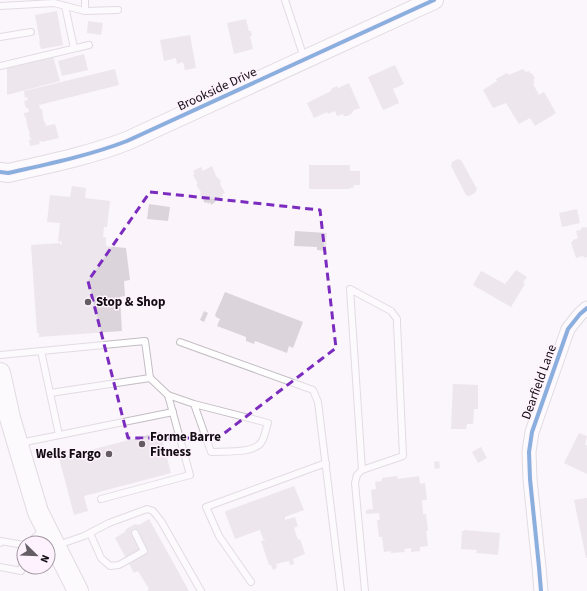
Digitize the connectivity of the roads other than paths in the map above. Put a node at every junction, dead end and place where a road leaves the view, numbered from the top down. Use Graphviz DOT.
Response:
graph roads {
  1 [pos="85,0"];
  2 [pos="285,0"];
  3 [pos="434,0"];
  4 [pos="0,6"];
  5 [pos="65,6"];
  6 [pos="118,10"];
  7 [pos="85,11"];
  8 [pos="31,32"];
  9 [pos="0,37"];
  10 [pos="89,45"];
  11 [pos="74,48"];
  12 [pos="304,60"];
  13 [pos="0,66"];
  14 [pos="0,172"];
  15 [pos="587,308"];
  16 [pos="180,342"];
  17 [pos="41,351"];
  18 [pos="0,355"];
  19 [pos="0,373"];
  20 [pos="150,378"];
  21 [pos="2,393"];
  22 [pos="50,393"];
  23 [pos="168,394"];
  24 [pos="194,404"];
  25 [pos="173,412"];
  26 [pos="59,435"];
  27 [pos="17,444"];
  28 [pos="326,463"];
  29 [pos="362,470"];
  30 [pos="101,499"];
  31 [pos="46,528"];
  32 [pos="90,533"];
  33 [pos="135,533"];
  34 [pos="38,535"];
  35 [pos="50,535"];
  36 [pos="0,543"];
  37 [pos="16,544"];
  38 [pos="56,546"];
  39 [pos="56,548"];
  40 [pos="0,567"];
  41 [pos="16,570"];
  42 [pos="251,582"];
  43 [pos="78,591"];
  44 [pos="200,591"];
  45 [pos="341,591"];
  46 [pos="365,591"];
  47 [pos="541,591"];
  1 -- 7 [label="lane"];
  2 -- 12 [label="lane"];
  3 -- 12 [label="street, Brookside Drive"];
  4 -- 5 [label="lane"];
  5 -- 7 [label="lane"];
  5 -- 11 [label="lane"];
  6 -- 7 [label="lane"];
  8 -- 9 [label="lane"];
  10 -- 11 [label="lane"];
  11 -- 13 [label="lane"];
  12 -- 14 [label="street, Brookside Drive"];
  15 -- 47 [label="street, Dearfield Lane"];
  16 -- 28 [label="lane"];
  17 -- 18 [label="lane"];
  17 -- 20 [label="lane"];
  17 -- 22 [label="lane"];
  19 -- 21 [label="main road"];
  20 -- 22 [label="lane"];
  20 -- 23 [label="lane"];
  21 -- 27 [label="main road"];
  22 -- 26 [label="lane"];
  23 -- 24 [label="lane"];
  23 -- 25 [label="lane"];
  24 -- 24 [label="lane"];
  25 -- 26 [label="lane"];
  25 -- 30 [label="lane"];
  26 -- 27 [label="lane"];
  27 -- 31 [label="main road"];
  28 -- 42 [label="lane"];
  28 -- 45 [label="lane"];
  29 -- 29 [label="lane"];
  29 -- 46 [label="lane"];
  31 -- 34 [label="lane"];
  31 -- 35 [label="main road"];
  32 -- 33 [label="lane"];
  32 -- 38 [label="lane"];
  32 -- 44 [label="lane"];
  36 -- 37 [label="lane"];
  39 -- 43 [label="main road"];
  40 -- 41 [label="lane"];
}
